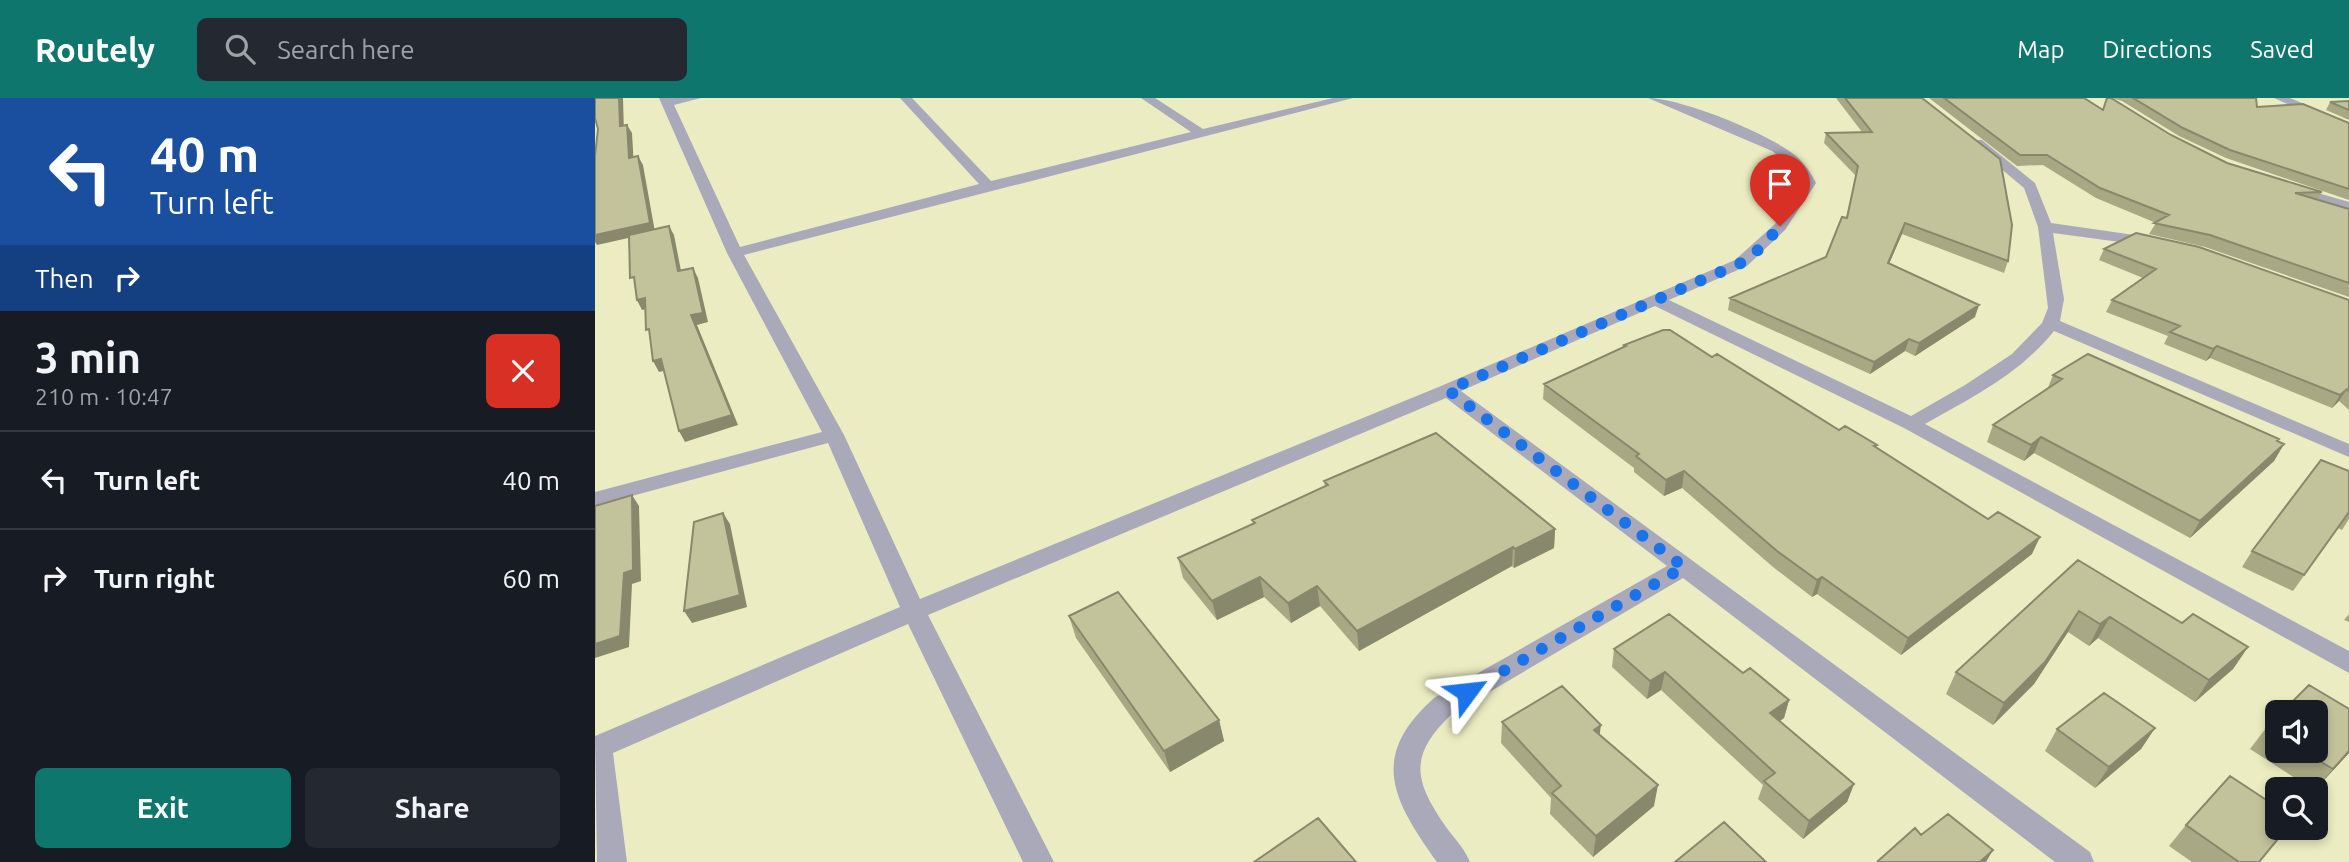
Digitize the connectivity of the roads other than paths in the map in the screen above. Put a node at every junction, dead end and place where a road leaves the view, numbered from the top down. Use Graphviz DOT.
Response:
graph roads {
  1 [pos="695,98"];
  2 [pos="906,98"];
  3 [pos="1147,98"];
  4 [pos="1347,98"];
  5 [pos="1654,98"];
  6 [pos="2280,98"];
  7 [pos="666,101"];
  8 [pos="2349,127"];
  9 [pos="1202,134"];
  10 [pos="1966,134"];
  11 [pos="988,186"];
  12 [pos="2282,187"];
  13 [pos="2349,206"];
  14 [pos="2045,226"];
  15 [pos="2172,246"];
  16 [pos="736,253"];
  17 [pos="1658,301"];
  18 [pos="2052,324"];
  19 [pos="1448,390"];
  20 [pos="1911,424"];
  21 [pos="834,435"];
  22 [pos="2349,451"];
  23 [pos="595,499"];
  24 [pos="1684,567"];
  25 [pos="914,611"];
  26 [pos="2349,663"];
  27 [pos="596,747"];
  28 [pos="612,862"];
  29 [pos="1039,862"];
  30 [pos="1455,862"];
  31 [pos="2079,862"];
  1 -- 7 [label="street"];
  2 -- 11 [label="street"];
  3 -- 9 [label="street"];
  4 -- 9 [label="street"];
  5 -- 17 [label="street"];
  6 -- 8 [label="street"];
  7 -- 16 [label="street"];
  9 -- 11 [label="street"];
  10 -- 14 [label="street"];
  11 -- 16 [label="street"];
  12 -- 13 [label="street"];
  14 -- 15 [label="street"];
  14 -- 18 [label="street"];
  16 -- 21 [label="street"];
  17 -- 19 [label="street"];
  17 -- 20 [label="street"];
  18 -- 20 [label="street"];
  18 -- 22 [label="street"];
  19 -- 24 [label="street"];
  19 -- 25 [label="street"];
  20 -- 26 [label="street"];
  21 -- 23 [label="street"];
  21 -- 25 [label="street"];
  24 -- 30 [label="street"];
  24 -- 31 [label="street"];
  25 -- 27 [label="street"];
  25 -- 29 [label="street"];
  27 -- 28 [label="street"];
}
